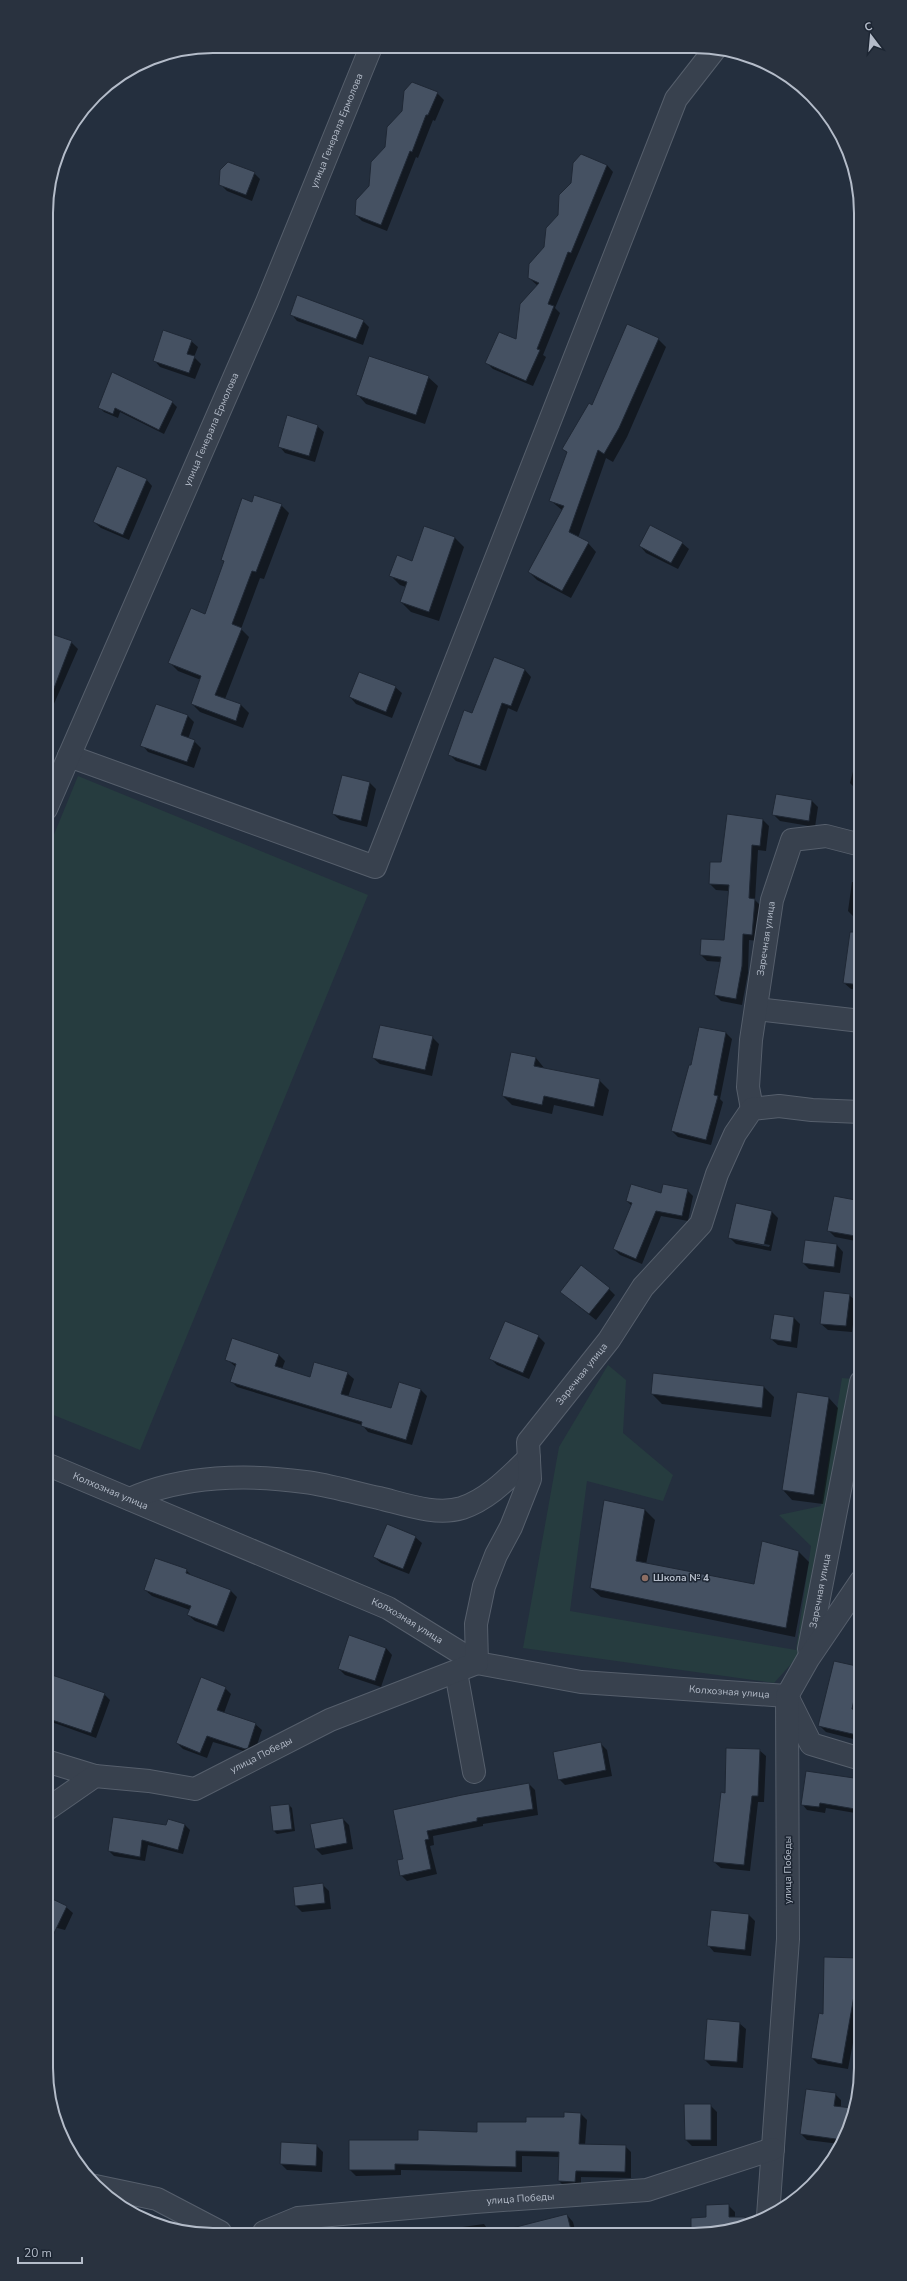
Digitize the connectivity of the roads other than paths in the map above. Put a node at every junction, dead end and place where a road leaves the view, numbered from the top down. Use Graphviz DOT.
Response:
graph roads {
  1 [pos="369,53"];
  2 [pos="711,54"];
  3 [pos="69,756"];
  4 [pos="53,793"];
  5 [pos="854,843"];
  6 [pos="756,1009"];
  7 [pos="854,1021"];
  8 [pos="752,1109"];
  9 [pos="854,1112"];
  10 [pos="854,1419"];
  11 [pos="529,1458"];
  12 [pos="53,1467"];
  13 [pos="130,1499"];
  14 [pos="854,1591"];
  15 [pos="808,1659"];
  16 [pos="477,1663"];
  17 [pos="456,1672"];
  18 [pos="787,1696"];
  19 [pos="854,1757"];
  20 [pos="53,1763"];
  21 [pos="474,1772"];
  22 [pos="94,1776"];
  23 [pos="53,1805"];
  24 [pos="773,2149"];
  25 [pos="109,2189"];
  26 [pos="768,2209"];
  27 [pos="212,2228"];
  28 [pos="274,2228"];
  1 -- 3 [label="street, улица Генерала Ермолова"];
  2 -- 3 [label="street"];
  3 -- 4 [label="street, улица Генерала Ермолова"];
  5 -- 6 [label="street, Заречная улица"];
  6 -- 7 [label="street"];
  6 -- 8 [label="street, Заречная улица"];
  8 -- 9 [label="street"];
  8 -- 11 [label="street, Заречная улица"];
  10 -- 15 [label="street, Заречная улица"];
  11 -- 13 [label="street"];
  11 -- 16 [label="street, Заречная улица"];
  12 -- 13 [label="street, Колхозная улица"];
  13 -- 16 [label="street, Колхозная улица"];
  14 -- 15 [label="street, Заречная улица"];
  15 -- 18 [label="street, Заречная улица"];
  16 -- 17 [label="street, улица Победы"];
  16 -- 18 [label="street, Колхозная улица"];
  17 -- 21 [label="street"];
  17 -- 22 [label="street, улица Победы"];
  18 -- 19 [label="street"];
  18 -- 24 [label="street, улица Победы"];
  20 -- 22 [label="street, улица Победы"];
  22 -- 23 [label="street"];
  24 -- 26 [label="street, улица Победы"];
  24 -- 28 [label="street, улица Победы"];
  25 -- 27 [label="street"];
}
